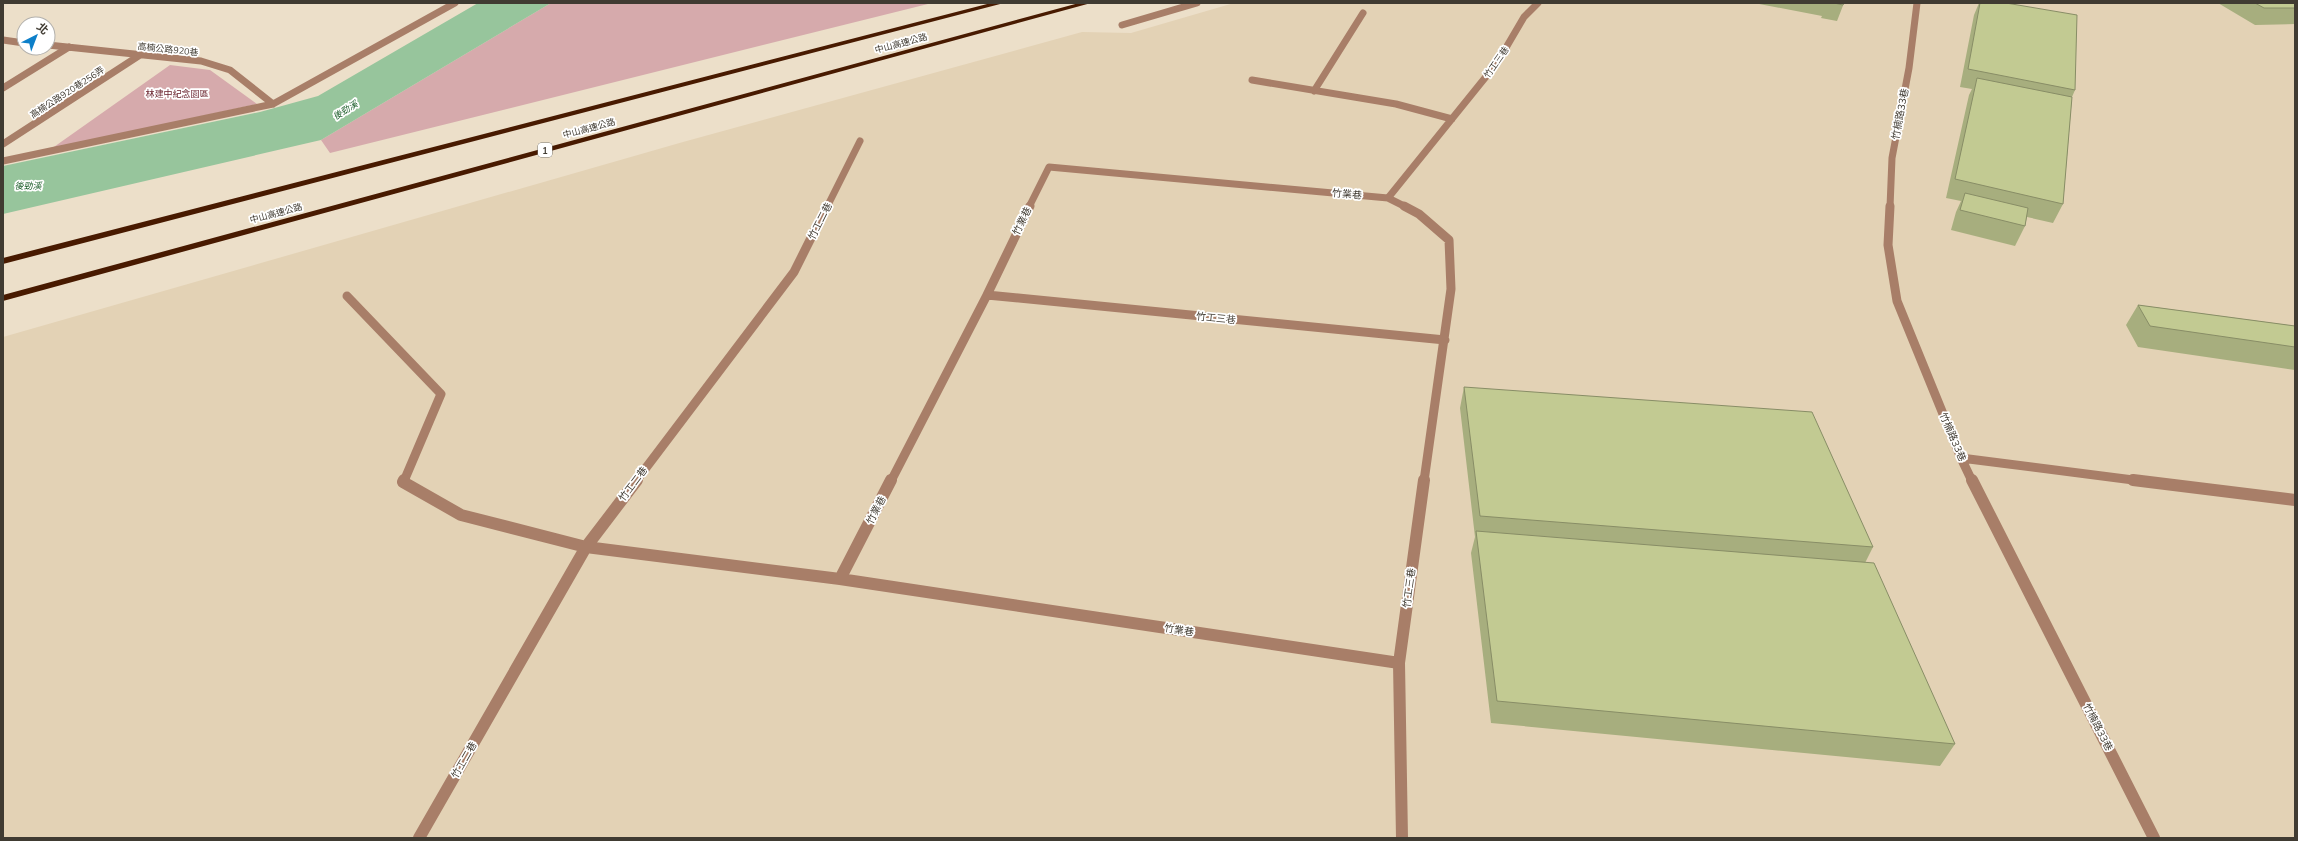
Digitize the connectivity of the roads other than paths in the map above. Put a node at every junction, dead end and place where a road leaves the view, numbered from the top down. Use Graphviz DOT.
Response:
graph roads {
  1 [pos="455,3"];
  2 [pos="1000,3"];
  3 [pos="1087,3"];
  4 [pos="1198,3"];
  5 [pos="1538,3"];
  6 [pos="1917,3"];
  7 [pos="1363,13"];
  8 [pos="1122,25"];
  9 [pos="3,40"];
  10 [pos="16,42"];
  11 [pos="56,46"];
  12 [pos="69,47"];
  13 [pos="140,55"];
  14 [pos="1252,80"];
  15 [pos="3,88"];
  16 [pos="1314,91"];
  17 [pos="273,104"];
  18 [pos="1452,119"];
  19 [pos="860,141"];
  20 [pos="3,144"];
  21 [pos="3,161"];
  22 [pos="1388,198"];
  23 [pos="3,261"];
  24 [pos="987,295"];
  25 [pos="346,296"];
  26 [pos="3,298"];
  27 [pos="1445,340"];
  28 [pos="1961,458"];
  29 [pos="2295,500"];
  30 [pos="586,547"];
  31 [pos="840,579"];
  32 [pos="1399,663"];
  33 [pos="419,838"];
  34 [pos="1402,838"];
  35 [pos="2154,838"];
  1 -- 17 [label="street"];
  2 -- 23 [label="highway, 中山高速公路"];
  3 -- 26 [label="highway, 中山高速公路 / 1"];
  4 -- 8 [label="street"];
  5 -- 18 [label="street, 竹工三巷"];
  6 -- 28 [label="street, 竹楠路33巷"];
  7 -- 16 [label="street"];
  9 -- 10 [label="street"];
  11 -- 12 [label="street, 高楠公路920巷"];
  12 -- 13 [label="street, 高楠公路920巷"];
  12 -- 15 [label="street"];
  13 -- 17 [label="street, 高楠公路920巷"];
  13 -- 20 [label="street, 高楠公路920巷256弄"];
  14 -- 16 [label="street"];
  16 -- 18 [label="street"];
  17 -- 21 [label="street"];
  18 -- 22 [label="street, 竹工三巷"];
  19 -- 30 [label="street, 竹工二巷"];
  22 -- 24 [label="street, 竹業巷"];
  22 -- 27 [label="street, 竹工三巷"];
  24 -- 27 [label="street, 竹工三巷"];
  24 -- 31 [label="street, 竹業巷"];
  25 -- 30 [label="street, 竹業巷"];
  27 -- 32 [label="street, 竹工三巷"];
  28 -- 29 [label="street"];
  28 -- 35 [label="street, 竹楠路33巷"];
  30 -- 31 [label="street, 竹業巷"];
  30 -- 33 [label="street, 竹工二巷"];
  31 -- 32 [label="street, 竹業巷"];
  32 -- 34 [label="street, 竹工三巷"];
}
